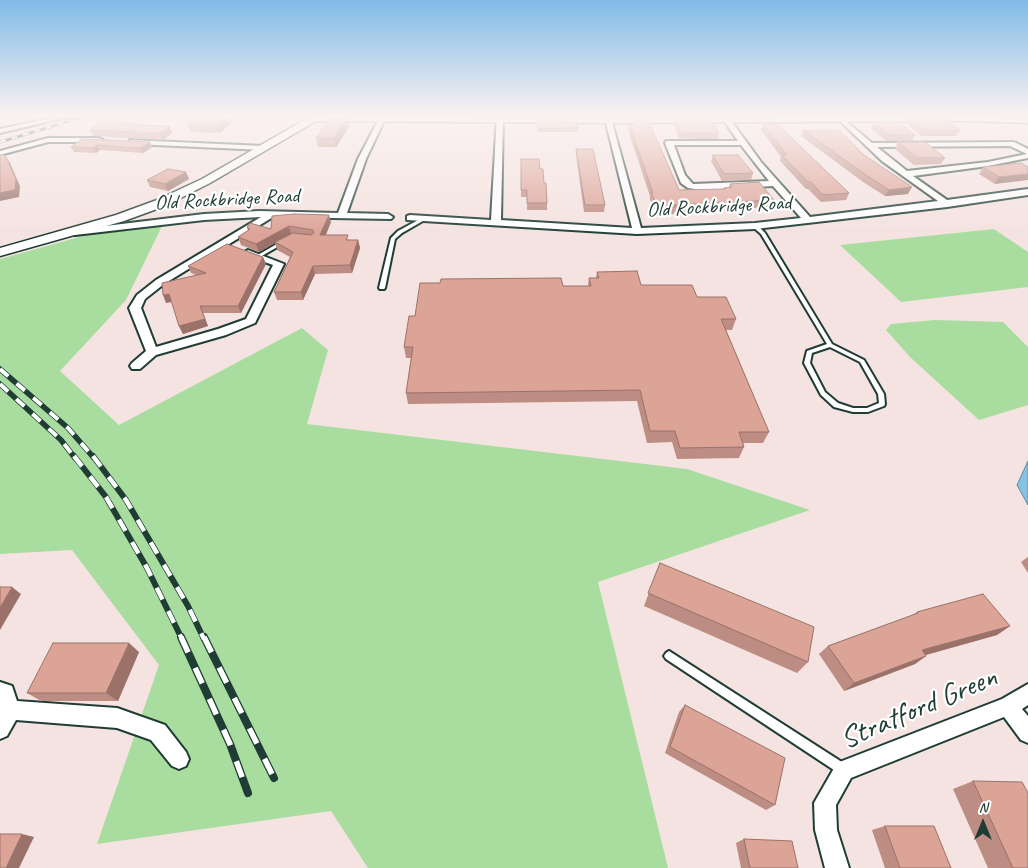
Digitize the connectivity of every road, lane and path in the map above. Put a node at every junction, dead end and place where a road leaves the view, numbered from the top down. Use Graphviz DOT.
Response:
graph roads {
  1 [pos="251,156"];
  2 [pos="364,156"];
  3 [pos="499,156"];
  4 [pos="618,156"];
  5 [pos="674,156"];
  6 [pos="754,156"];
  7 [pos="882,156"];
  8 [pos="1028,156"];
  9 [pos="907,174"];
  10 [pos="775,182"];
  11 [pos="1028,192"];
  12 [pos="948,204"];
  13 [pos="273,214"];
  14 [pos="342,215"];
  15 [pos="388,217"];
  16 [pos="410,218"];
  17 [pos="426,218"];
  18 [pos="808,220"];
  19 [pos="496,222"];
  20 [pos="755,226"];
  21 [pos="637,231"];
  22 [pos="70,232"];
  23 [pos="288,239"];
  24 [pos="224,243"];
  25 [pos="0,252"];
  26 [pos="258,256"];
  27 [pos="382,288"];
  28 [pos="830,345"];
  29 [pos="152,352"];
  30 [pos="136,366"];
  31 [pos="669,656"];
  32 [pos="0,692"];
  33 [pos="1028,694"];
  34 [pos="1008,706"];
  35 [pos="11,710"];
  36 [pos="0,729"];
  37 [pos="1028,733"];
  38 [pos="179,759"];
  39 [pos="844,770"];
  40 [pos="837,868"];
  1 -- 22 [label="street"];
  2 -- 14 [label="street"];
  3 -- 19 [label="street"];
  4 -- 21 [label="street"];
  5 -- 10 [label="street"];
  6 -- 10 [label="street"];
  7 -- 9 [label="street"];
  8 -- 9 [label="street"];
  9 -- 12 [label="street"];
  10 -- 18 [label="street"];
  11 -- 12 [label="street, Old Rockbridge Road"];
  12 -- 18 [label="street, Old Rockbridge Road"];
  13 -- 14 [label="street, Old Rockbridge Road"];
  13 -- 22 [label="street, Old Rockbridge Road"];
  13 -- 24 [label="street"];
  14 -- 15 [label="street, Old Rockbridge Road"];
  16 -- 17 [label="street, Old Rockbridge Road"];
  17 -- 19 [label="street, Old Rockbridge Road"];
  17 -- 27 [label="lane"];
  18 -- 20 [label="street, Old Rockbridge Road"];
  19 -- 21 [label="street, Old Rockbridge Road"];
  20 -- 21 [label="street, Old Rockbridge Road"];
  20 -- 28 [label="lane"];
  22 -- 25 [label="street"];
  23 -- 26 [label="lane"];
  24 -- 26 [label="street"];
  24 -- 29 [label="street"];
  26 -- 29 [label="street"];
  28 -- 28 [label="lane"];
  29 -- 30 [label="street"];
  31 -- 39 [label="lane"];
  32 -- 35 [label="street"];
  33 -- 34 [label="street, Stratford Green"];
  34 -- 37 [label="street"];
  34 -- 39 [label="street, Stratford Green"];
  35 -- 36 [label="street"];
  35 -- 38 [label="street"];
  39 -- 40 [label="street, Stratford Green"];
}
